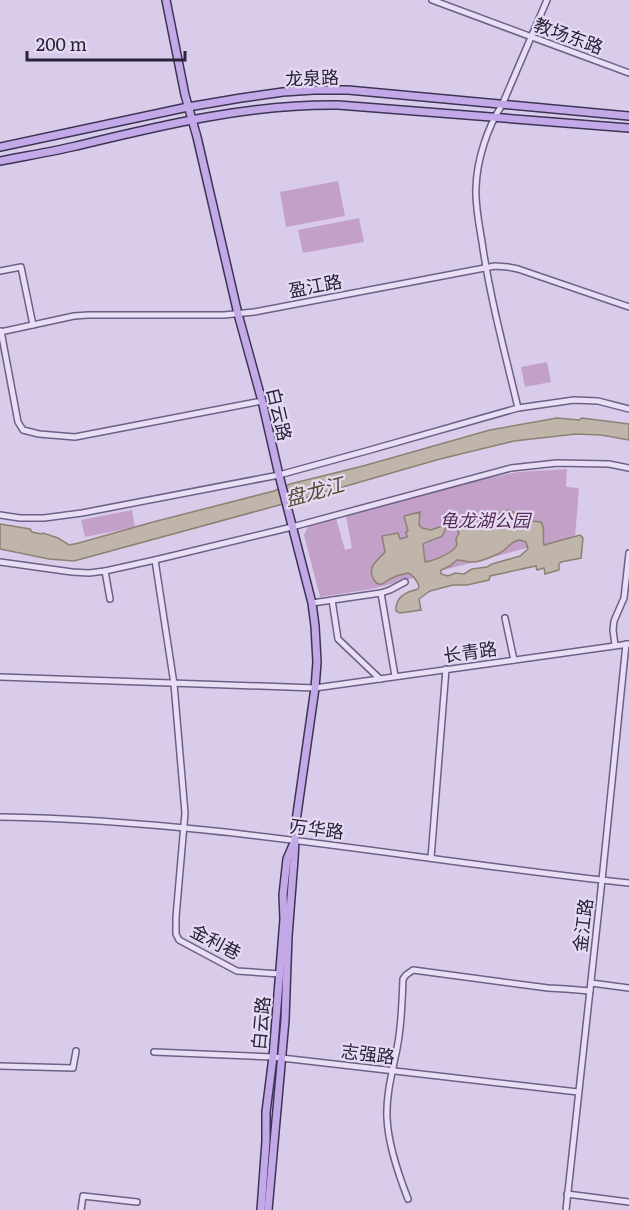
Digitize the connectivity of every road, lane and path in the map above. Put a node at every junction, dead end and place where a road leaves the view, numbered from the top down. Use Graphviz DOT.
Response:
graph roads {
  1 [pos="166,0"];
  2 [pos="432,0"];
  3 [pos="547,0"];
  4 [pos="530,37"];
  5 [pos="629,73"];
  6 [pos="502,105"];
  7 [pos="188,107"];
  8 [pos="629,116"];
  9 [pos="494,117"];
  10 [pos="192,120"];
  11 [pos="629,128"];
  12 [pos="0,147"];
  13 [pos="0,161"];
  14 [pos="486,268"];
  15 [pos="0,271"];
  16 [pos="629,308"];
  17 [pos="238,314"];
  18 [pos="33,326"];
  19 [pos="1,332"];
  20 [pos="262,401"];
  21 [pos="518,408"];
  22 [pos="629,409"];
  23 [pos="629,468"];
  24 [pos="279,475"];
  25 [pos="0,515"];
  26 [pos="292,526"];
  27 [pos="629,553"];
  28 [pos="155,560"];
  29 [pos="0,562"];
  30 [pos="105,571"];
  31 [pos="405,582"];
  32 [pos="381,593"];
  33 [pos="110,599"];
  34 [pos="332,600"];
  35 [pos="312,603"];
  36 [pos="505,618"];
  37 [pos="628,644"];
  38 [pos="615,645"];
  39 [pos="514,660"];
  40 [pos="446,669"];
  41 [pos="395,676"];
  42 [pos="0,678"];
  43 [pos="380,679"];
  44 [pos="174,684"];
  45 [pos="315,688"];
  46 [pos="0,817"];
  47 [pos="184,828"];
  48 [pos="295,840"];
  49 [pos="431,858"];
  50 [pos="602,880"];
  51 [pos="629,883"];
  52 [pos="280,974"];
  53 [pos="591,983"];
  54 [pos="629,988"];
  55 [pos="590,992"];
  56 [pos="76,1051"];
  57 [pos="154,1052"];
  58 [pos="273,1057"];
  59 [pos="281,1058"];
  60 [pos="0,1066"];
  61 [pos="391,1071"];
  62 [pos="578,1092"];
  63 [pos="567,1194"];
  64 [pos="408,1199"];
  65 [pos="137,1202"];
  66 [pos="629,1202"];
  67 [pos="81,1210"];
  68 [pos="261,1210"];
  69 [pos="268,1210"];
  70 [pos="566,1210"];
  1 -- 7 [label="main road, 白云路"];
  2 -- 4 [label="street, 教场东路"];
  3 -- 4 [label="street"];
  4 -- 5 [label="street, 教场东路"];
  4 -- 6 [label="street"];
  6 -- 7 [label="main road, 龙泉路"];
  6 -- 8 [label="main road, 龙泉路"];
  6 -- 9 [label="street"];
  7 -- 10 [label="main road, 白云路"];
  7 -- 12 [label="main road, 龙泉路"];
  9 -- 10 [label="main road, 龙泉路"];
  9 -- 11 [label="main road, 龙泉路"];
  9 -- 14 [label="street"];
  10 -- 13 [label="main road, 龙泉路"];
  10 -- 17 [label="main road, 白云路"];
  14 -- 16 [label="street, 盈江路"];
  14 -- 17 [label="street, 盈江路"];
  14 -- 21 [label="street"];
  15 -- 18 [label="street"];
  17 -- 18 [label="street, 盈江路"];
  17 -- 20 [label="main road, 白云路"];
  18 -- 19 [label="street, 盈江路"];
  19 -- 20 [label="street"];
  20 -- 24 [label="main road, 白云路"];
  21 -- 22 [label="street"];
  21 -- 24 [label="street"];
  23 -- 26 [label="street"];
  24 -- 25 [label="street"];
  24 -- 26 [label="main road, 白云路"];
  26 -- 28 [label="street"];
  26 -- 35 [label="main road, 白云路"];
  27 -- 38 [label="street"];
  28 -- 30 [label="street"];
  28 -- 44 [label="street"];
  29 -- 30 [label="street"];
  30 -- 33 [label="street"];
  31 -- 32 [label="street"];
  32 -- 34 [label="street"];
  32 -- 41 [label="street"];
  34 -- 35 [label="street"];
  34 -- 43 [label="street"];
  35 -- 45 [label="main road, 白云路"];
  36 -- 39 [label="street"];
  37 -- 38 [label="street, 长青路"];
  37 -- 50 [label="street, 金江路"];
  38 -- 39 [label="street, 长青路"];
  39 -- 40 [label="street, 长青路"];
  40 -- 41 [label="street, 长青路"];
  40 -- 49 [label="street"];
  41 -- 43 [label="street, 长青路"];
  42 -- 44 [label="street, 长青路"];
  43 -- 45 [label="street, 长青路"];
  44 -- 45 [label="street, 长青路"];
  44 -- 47 [label="street"];
  45 -- 48 [label="main road, 白云路"];
  46 -- 47 [label="street, 万华路"];
  47 -- 48 [label="street, 万华路"];
  47 -- 52 [label="street, 金利巷"];
  48 -- 49 [label="street, 万华路"];
  48 -- 52 [label="main road, 白云路"];
  48 -- 59 [label="main road, 白云路"];
  49 -- 50 [label="street, 万华路"];
  50 -- 51 [label="street, 万华路"];
  50 -- 53 [label="street, 金江路"];
  52 -- 58 [label="main road, 白云路"];
  53 -- 54 [label="street"];
  53 -- 55 [label="street, 金江路"];
  55 -- 61 [label="street"];
  55 -- 62 [label="street, 金江路"];
  56 -- 60 [label="street"];
  57 -- 58 [label="street, 志强路"];
  58 -- 59 [label="street, 志强路"];
  58 -- 68 [label="main road, 白云路"];
  59 -- 61 [label="street, 志强路"];
  59 -- 69 [label="main road, 白云路"];
  61 -- 62 [label="street, 志强路"];
  61 -- 64 [label="street"];
  62 -- 63 [label="street, 金江路"];
  63 -- 66 [label="street"];
  63 -- 70 [label="street, 金江路"];
  65 -- 67 [label="street"];
}
